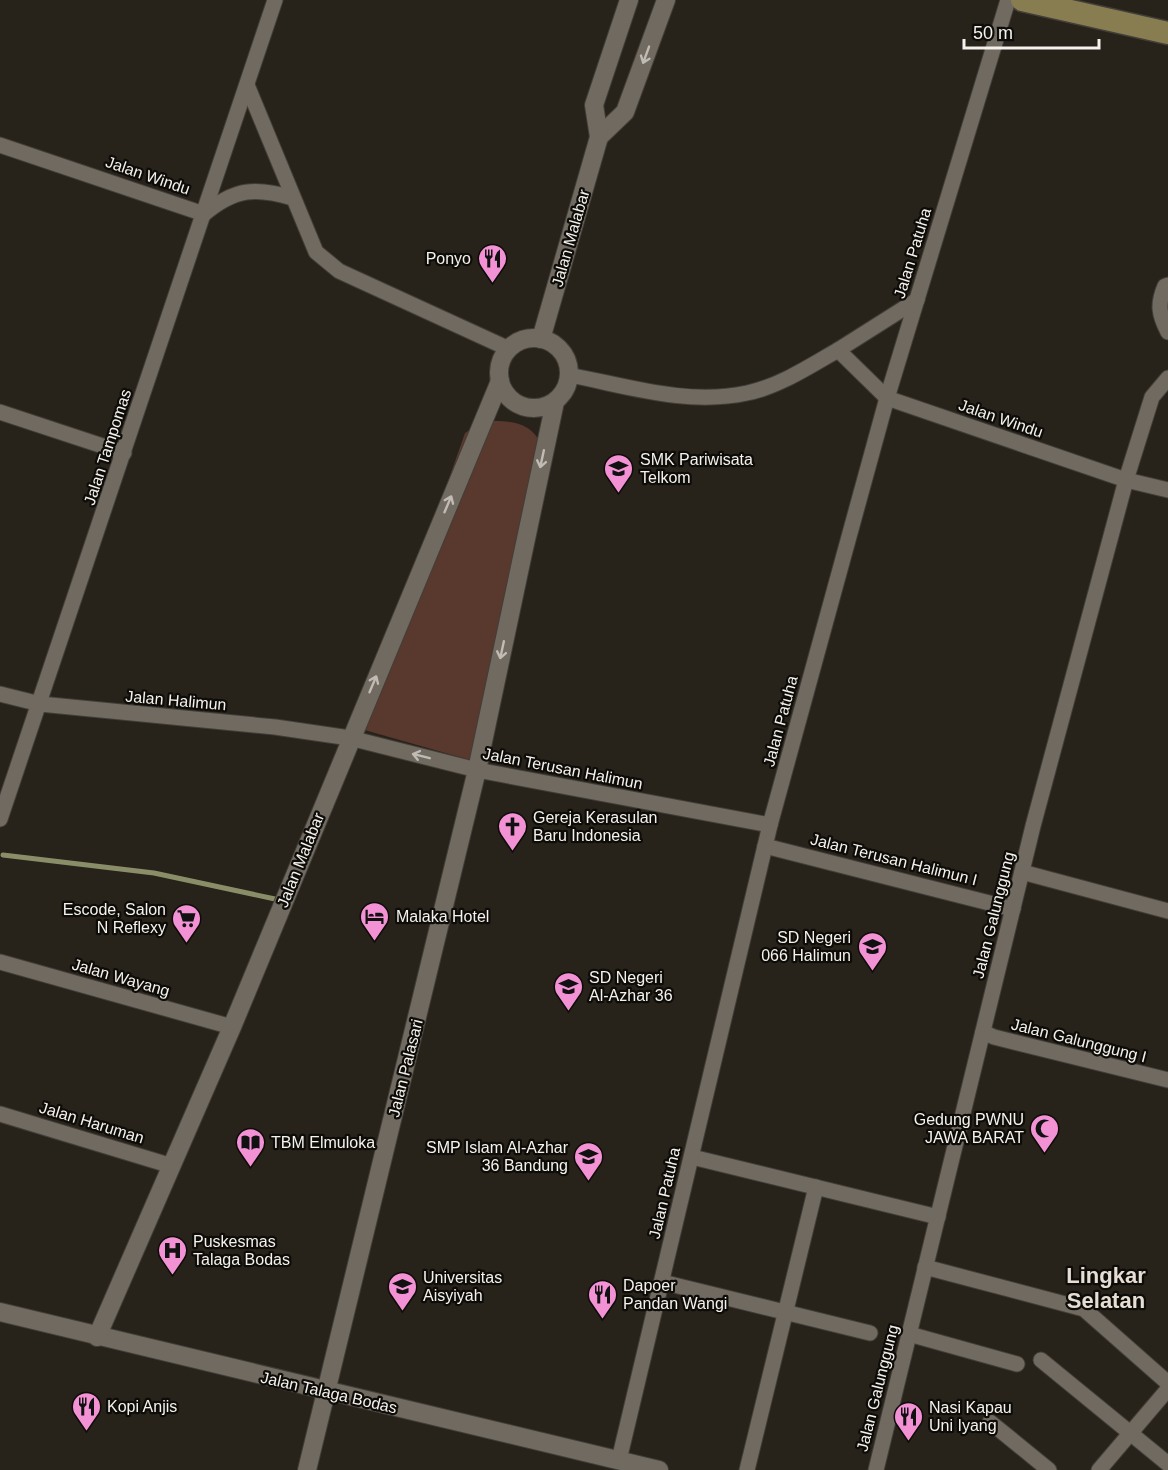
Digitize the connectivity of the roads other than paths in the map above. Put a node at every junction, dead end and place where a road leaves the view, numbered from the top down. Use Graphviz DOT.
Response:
graph roads {
  1 [pos="275,0"];
  2 [pos="628,0"];
  3 [pos="666,0"];
  4 [pos="1008,0"];
  5 [pos="1022,0"];
  6 [pos="1168,33"];
  7 [pos="247,85"];
  8 [pos="599,137"];
  9 [pos="0,145"];
  10 [pos="293,198"];
  11 [pos="204,214"];
  12 [pos="1168,285"];
  13 [pos="917,300"];
  14 [pos="1168,332"];
  15 [pos="540,339"];
  16 [pos="509,349"];
  17 [pos="838,350"];
  18 [pos="570,375"];
  19 [pos="1168,378"];
  20 [pos="500,381"];
  21 [pos="887,398"];
  22 [pos="555,402"];
  23 [pos="0,412"];
  24 [pos="124,453"];
  25 [pos="1126,480"];
  26 [pos="1168,490"];
  27 [pos="0,694"];
  28 [pos="40,704"];
  29 [pos="350,738"];
  30 [pos="477,770"];
  31 [pos="0,819"];
  32 [pos="770,825"];
  33 [pos="765,846"];
  34 [pos="1022,872"];
  35 [pos="1013,909"];
  36 [pos="1168,911"];
  37 [pos="0,962"];
  38 [pos="232,1027"];
  39 [pos="983,1032"];
  40 [pos="1168,1080"];
  41 [pos="0,1114"];
  42 [pos="692,1157"];
  43 [pos="172,1166"];
  44 [pos="816,1187"];
  45 [pos="938,1217"];
  46 [pos="925,1267"];
  47 [pos="662,1282"];
  48 [pos="0,1312"];
  49 [pos="785,1312"];
  50 [pos="870,1333"];
  51 [pos="909,1334"];
  52 [pos="97,1337"];
  53 [pos="1041,1360"];
  54 [pos="1017,1364"];
  55 [pos="1168,1383"];
  56 [pos="1168,1389"];
  57 [pos="326,1390"];
  58 [pos="990,1422"];
  59 [pos="1130,1433"];
  60 [pos="619,1460"];
  61 [pos="1168,1464"];
  62 [pos="307,1470"];
  63 [pos="659,1470"];
  64 [pos="747,1470"];
  65 [pos="876,1470"];
  66 [pos="1049,1470"];
  67 [pos="1100,1470"];
  1 -- 7 [label="street, Jalan Tampomas"];
  2 -- 8 [label="street, Jalan Malabar"];
  3 -- 8 [label="street, one-way"];
  4 -- 13 [label="street, Jalan Patuha"];
  5 -- 6 [label="main road"];
  7 -- 10 [label="street"];
  7 -- 11 [label="street, Jalan Tampomas"];
  8 -- 15 [label="street, Jalan Malabar"];
  9 -- 11 [label="street, Jalan Windu"];
  10 -- 11 [label="street, Jalan Windu"];
  10 -- 16 [label="street"];
  11 -- 24 [label="street, Jalan Tampomas"];
  12 -- 14 [label="street"];
  13 -- 17 [label="street"];
  13 -- 21 [label="street, Jalan Patuha"];
  15 -- 16 [label="street"];
  15 -- 18 [label="street"];
  16 -- 20 [label="street"];
  17 -- 18 [label="street"];
  17 -- 21 [label="street, Jalan Windu"];
  18 -- 22 [label="street"];
  19 -- 25 [label="street, Jalan Galunggung"];
  20 -- 22 [label="street"];
  29 -- 20 [label="street, Jalan Malabar, one-way"];
  21 -- 25 [label="street, Jalan Windu"];
  21 -- 32 [label="street, Jalan Patuha"];
  22 -- 30 [label="street, one-way"];
  23 -- 24 [label="street"];
  24 -- 28 [label="street, Jalan Tampomas"];
  25 -- 26 [label="street, Jalan Windu"];
  25 -- 34 [label="street, Jalan Galunggung"];
  27 -- 28 [label="street, Jalan Halimun"];
  28 -- 29 [label="street, Jalan Halimun"];
  28 -- 31 [label="street, Jalan Tampomas"];
  30 -- 29 [label="street, Jalan Terusan Halimun, one-way"];
  29 -- 38 [label="street, Jalan Malabar"];
  30 -- 32 [label="street, Jalan Terusan Halimun"];
  30 -- 57 [label="street, Jalan Palasari"];
  32 -- 33 [label="street, Jalan Patuha"];
  33 -- 35 [label="street, Jalan Terusan Halimun I"];
  33 -- 42 [label="street, Jalan Patuha"];
  34 -- 35 [label="street, Jalan Galunggung"];
  34 -- 36 [label="street"];
  35 -- 39 [label="street, Jalan Galunggung"];
  37 -- 38 [label="street, Jalan Wayang"];
  38 -- 43 [label="street, Jalan Malabar"];
  39 -- 40 [label="street, Jalan Galunggung I"];
  39 -- 45 [label="street, Jalan Galunggung"];
  41 -- 43 [label="street, Jalan Haruman"];
  42 -- 44 [label="street"];
  42 -- 47 [label="street, Jalan Patuha"];
  43 -- 52 [label="street, Jalan Malabar"];
  44 -- 45 [label="street"];
  44 -- 49 [label="street"];
  45 -- 46 [label="street, Jalan Galunggung"];
  46 -- 51 [label="street, Jalan Galunggung"];
  46 -- 55 [label="street"];
  47 -- 49 [label="street"];
  47 -- 60 [label="street, Jalan Patuha"];
  48 -- 52 [label="street, Jalan Talaga Bodas"];
  49 -- 50 [label="street"];
  49 -- 64 [label="street"];
  51 -- 54 [label="street"];
  51 -- 65 [label="street, Jalan Galunggung"];
  52 -- 57 [label="street, Jalan Talaga Bodas"];
  53 -- 59 [label="street"];
  56 -- 59 [label="street"];
  57 -- 60 [label="street, Jalan Talaga Bodas"];
  57 -- 62 [label="street, Jalan Palasari"];
  58 -- 66 [label="street"];
  59 -- 61 [label="street"];
  59 -- 67 [label="street"];
  60 -- 63 [label="street, Jalan Talaga Bodas"];
}
